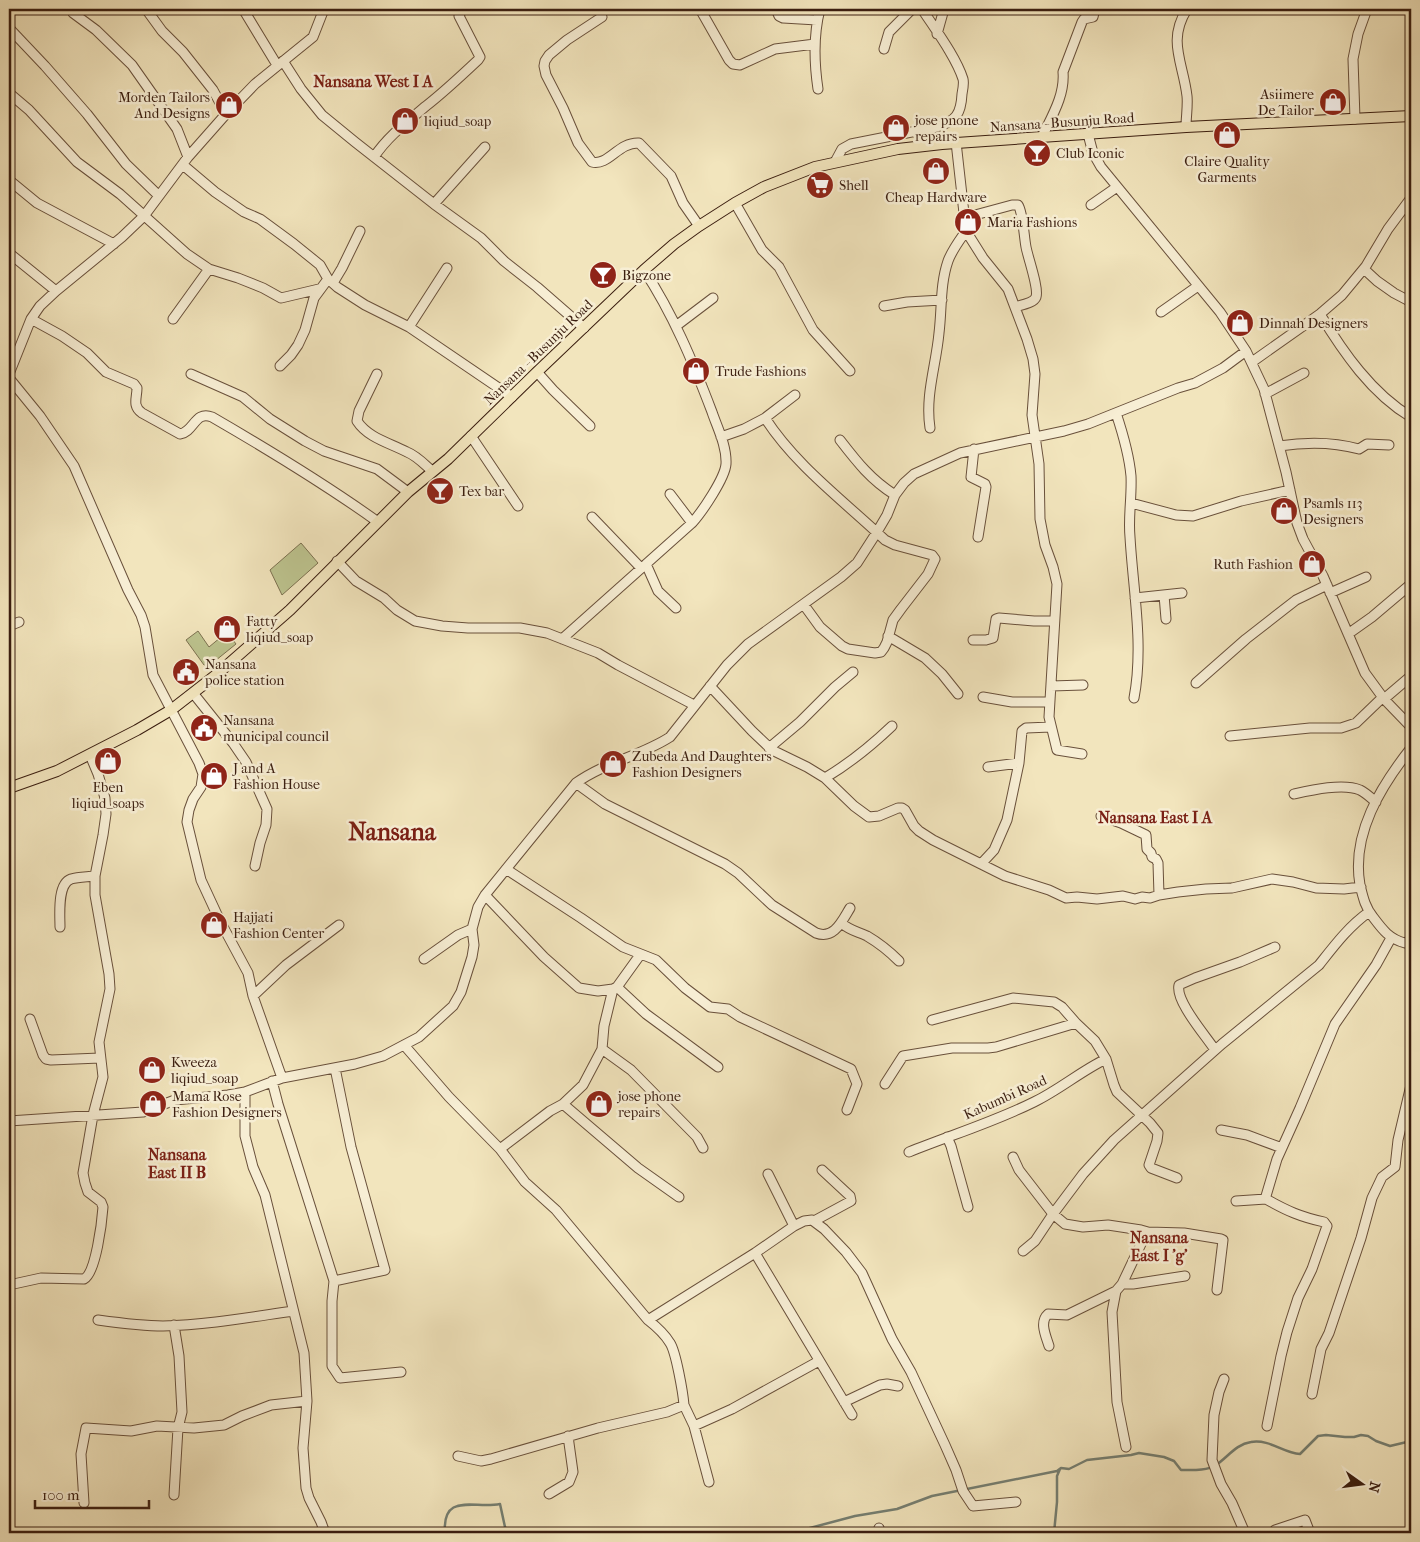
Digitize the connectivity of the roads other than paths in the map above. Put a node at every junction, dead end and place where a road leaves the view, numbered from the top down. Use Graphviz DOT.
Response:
graph roads {
  1 [pos="146,9"];
  2 [pos="244,9"];
  3 [pos="324,9"];
  4 [pos="462,9"];
  5 [pos="700,9"];
  6 [pos="776,9"];
  7 [pos="820,9"];
  8 [pos="912,9"];
  9 [pos="922,9"];
  10 [pos="944,9"];
  11 [pos="1095,9"];
  12 [pos="1368,9"];
  13 [pos="1183,11"];
  14 [pos="73,13"];
  15 [pos="602,17"];
  16 [pos="817,20"];
  17 [pos="9,28"];
  18 [pos="937,34"];
  19 [pos="815,44"];
  20 [pos="884,50"];
  21 [pos="280,63"];
  22 [pos="818,89"];
  23 [pos="9,93"];
  24 [pos="226,114"];
  25 [pos="1411,116"];
  26 [pos="1355,119"];
  27 [pos="1186,127"];
  28 [pos="1088,134"];
  29 [pos="1042,137"];
  30 [pos="956,142"];
  31 [pos="485,147"];
  32 [pos="188,157"];
  33 [pos="374,157"];
  34 [pos="835,162"];
  35 [pos="183,165"];
  36 [pos="9,180"];
  37 [pos="1117,187"];
  38 [pos="158,196"];
  39 [pos="1411,198"];
  40 [pos="735,203"];
  41 [pos="434,204"];
  42 [pos="1091,205"];
  43 [pos="144,216"];
  44 [pos="964,218"];
  45 [pos="699,226"];
  46 [pos="360,231"];
  47 [pos="966,231"];
  48 [pos="114,244"];
  49 [pos="9,253"];
  50 [pos="447,268"];
  51 [pos="209,269"];
  52 [pos="1364,269"];
  53 [pos="644,270"];
  54 [pos="330,281"];
  55 [pos="1198,286"];
  56 [pos="319,289"];
  57 [pos="56,291"];
  58 [pos="713,298"];
  59 [pos="942,300"];
  60 [pos="1411,302"];
  61 [pos="884,306"];
  62 [pos="1015,308"];
  63 [pos="1161,312"];
  64 [pos="1320,314"];
  65 [pos="31,319"];
  66 [pos="173,319"];
  67 [pos="676,326"];
  68 [pos="409,327"];
  69 [pos="584,328"];
  70 [pos="1246,351"];
  71 [pos="1252,362"];
  72 [pos="280,366"];
  73 [pos="850,371"];
  74 [pos="537,372"];
  75 [pos="1304,373"];
  76 [pos="191,374"];
  77 [pos="378,374"];
  78 [pos="9,376"];
  79 [pos="1265,394"];
  80 [pos="795,395"];
  81 [pos="512,397"];
  82 [pos="1116,413"];
  83 [pos="1411,417"];
  84 [pos="765,418"];
  85 [pos="590,426"];
  86 [pos="930,428"];
  87 [pos="471,436"];
  88 [pos="721,437"];
  89 [pos="1035,437"];
  90 [pos="840,440"];
  91 [pos="1390,445"];
  92 [pos="1279,446"];
  93 [pos="974,449"];
  94 [pos="432,471"];
  95 [pos="1290,490"];
  96 [pos="408,492"];
  97 [pos="670,494"];
  98 [pos="895,495"];
  99 [pos="1131,503"];
  100 [pos="518,506"];
  101 [pos="592,517"];
  102 [pos="378,522"];
  103 [pos="692,524"];
  104 [pos="877,532"];
  105 [pos="978,537"];
  106 [pos="337,561"];
  107 [pos="644,566"];
  108 [pos="1366,577"];
  109 [pos="1411,584"];
  110 [pos="1328,589"];
  111 [pos="1182,593"];
  112 [pos="1164,595"];
  113 [pos="1135,598"];
  114 [pos="804,605"];
  115 [pos="676,608"];
  116 [pos="1166,619"];
  117 [pos="1054,621"];
  118 [pos="19,622"];
  119 [pos="9,626"];
  120 [pos="1348,634"];
  121 [pos="888,636"];
  122 [pos="562,639"];
  123 [pos="973,640"];
  124 [pos="853,672"];
  125 [pos="1411,676"];
  126 [pos="1196,683"];
  127 [pos="1083,685"];
  128 [pos="710,686"];
  129 [pos="1050,686"];
  130 [pos="193,693"];
  131 [pos="958,694"];
  132 [pos="983,697"];
  133 [pos="1134,698"];
  134 [pos="1384,698"];
  135 [pos="1049,702"];
  136 [pos="694,705"];
  137 [pos="171,710"];
  138 [pos="892,726"];
  139 [pos="1051,727"];
  140 [pos="1411,727"];
  141 [pos="1230,736"];
  142 [pos="769,748"];
  143 [pos="1411,748"];
  144 [pos="1082,754"];
  145 [pos="90,755"];
  146 [pos="1019,763"];
  147 [pos="988,767"];
  148 [pos="825,778"];
  149 [pos="576,783"];
  150 [pos="9,788"];
  151 [pos="1294,794"];
  152 [pos="1376,802"];
  153 [pos="1101,816"];
  154 [pos="981,864"];
  155 [pos="255,866"];
  156 [pos="506,869"];
  157 [pos="95,876"];
  158 [pos="1361,887"];
  159 [pos="485,895"];
  160 [pos="1158,895"];
  161 [pos="850,908"];
  162 [pos="1369,912"];
  163 [pos="842,923"];
  164 [pos="339,925"];
  165 [pos="60,927"];
  166 [pos="472,928"];
  167 [pos="1392,938"];
  168 [pos="1411,940"];
  169 [pos="1275,947"];
  170 [pos="640,955"];
  171 [pos="424,959"];
  172 [pos="899,961"];
  173 [pos="615,988"];
  174 [pos="253,996"];
  175 [pos="30,1019"];
  176 [pos="932,1020"];
  177 [pos="1076,1023"];
  178 [pos="404,1045"];
  179 [pos="602,1049"];
  180 [pos="1215,1050"];
  181 [pos="100,1058"];
  182 [pos="1106,1059"];
  183 [pos="718,1067"];
  184 [pos="335,1068"];
  185 [pos="282,1078"];
  186 [pos="272,1081"];
  187 [pos="885,1084"];
  188 [pos="1411,1085"];
  189 [pos="245,1092"];
  190 [pos="563,1104"];
  191 [pos="1409,1107"];
  192 [pos="847,1110"];
  193 [pos="93,1115"];
  194 [pos="1142,1116"];
  195 [pos="9,1121"];
  196 [pos="1221,1130"];
  197 [pos="947,1137"];
  198 [pos="703,1148"];
  199 [pos="1282,1148"];
  200 [pos="500,1149"];
  201 [pos="909,1152"];
  202 [pos="1012,1158"];
  203 [pos="822,1170"];
  204 [pos="768,1174"];
  205 [pos="1177,1178"];
  206 [pos="679,1197"];
  207 [pos="1266,1199"];
  208 [pos="1236,1201"];
  209 [pos="968,1207"];
  210 [pos="1053,1214"];
  211 [pos="814,1221"];
  212 [pos="794,1226"];
  213 [pos="1148,1232"];
  214 [pos="1023,1251"];
  215 [pos="755,1253"];
  216 [pos="1185,1276"];
  217 [pos="334,1281"];
  218 [pos="9,1285"];
  219 [pos="1119,1288"];
  220 [pos="1217,1290"];
  221 [pos="294,1310"];
  222 [pos="98,1320"];
  223 [pos="648,1320"];
  224 [pos="174,1325"];
  225 [pos="1049,1346"];
  226 [pos="819,1361"];
  227 [pos="401,1372"];
  228 [pos="1224,1379"];
  229 [pos="898,1386"];
  230 [pos="1312,1394"];
  231 [pos="307,1401"];
  232 [pos="844,1402"];
  233 [pos="684,1405"];
  234 [pos="852,1416"];
  235 [pos="694,1426"];
  236 [pos="1267,1426"];
  237 [pos="178,1428"];
  238 [pos="568,1436"];
  239 [pos="1126,1447"];
  240 [pos="458,1456"];
  241 [pos="709,1482"];
  242 [pos="549,1494"];
  243 [pos="174,1495"];
  244 [pos="1016,1502"];
  245 [pos="84,1503"];
  246 [pos="1275,1530"];
  247 [pos="325,1533"];
  248 [pos="1245,1533"];
  249 [pos="1310,1533"];
  1 -- 24 [label="street"];
  2 -- 21 [label="street"];
  3 -- 21 [label="street"];
  4 -- 33 [label="street"];
  5 -- 19 [label="street"];
  6 -- 16 [label="street"];
  7 -- 16 [label="street"];
  8 -- 20 [label="street"];
  9 -- 18 [label="street"];
  10 -- 18 [label="street"];
  11 -- 29 [label="street"];
  12 -- 26 [label="street"];
  13 -- 27 [label="street"];
  14 -- 32 [label="street"];
  15 -- 45 [label="street"];
  16 -- 19 [label="street"];
  17 -- 38 [label="street"];
  18 -- 34 [label="street"];
  19 -- 22 [label="street"];
  21 -- 24 [label="street"];
  21 -- 33 [label="street"];
  23 -- 43 [label="street"];
  24 -- 32 [label="street"];
  25 -- 26 [label="main road, Nansana - Busunju Road"];
  26 -- 27 [label="main road, Nansana - Busunju Road"];
  27 -- 28 [label="main road, Nansana - Busunju Road"];
  28 -- 29 [label="main road, Nansana - Busunju Road"];
  28 -- 37 [label="street"];
  29 -- 30 [label="main road, Nansana - Busunju Road"];
  30 -- 34 [label="main road, Nansana - Busunju Road"];
  30 -- 44 [label="street"];
  31 -- 41 [label="street"];
  32 -- 35 [label="street"];
  33 -- 41 [label="street"];
  34 -- 40 [label="main road, Nansana - Busunju Road"];
  35 -- 38 [label="street"];
  35 -- 54 [label="street"];
  36 -- 48 [label="street"];
  37 -- 42 [label="street"];
  37 -- 55 [label="street"];
  38 -- 43 [label="street"];
  39 -- 52 [label="street"];
  40 -- 45 [label="main road, Nansana - Busunju Road"];
  40 -- 73 [label="street"];
  41 -- 69 [label="street"];
  43 -- 48 [label="street"];
  43 -- 51 [label="street"];
  44 -- 47 [label="street"];
  44 -- 62 [label="street"];
  45 -- 53 [label="main road, Nansana - Busunju Road"];
  46 -- 54 [label="street"];
  47 -- 59 [label="street"];
  47 -- 62 [label="street"];
  48 -- 57 [label="street"];
  49 -- 57 [label="street"];
  50 -- 68 [label="street"];
  51 -- 56 [label="street"];
  51 -- 66 [label="street"];
  52 -- 60 [label="street"];
  52 -- 64 [label="street"];
  53 -- 67 [label="street"];
  53 -- 69 [label="main road, Nansana - Busunju Road"];
  54 -- 56 [label="street"];
  54 -- 68 [label="street"];
  55 -- 63 [label="street"];
  55 -- 70 [label="street"];
  56 -- 72 [label="street"];
  57 -- 65 [label="street"];
  58 -- 67 [label="street"];
  59 -- 61 [label="street"];
  59 -- 86 [label="street"];
  62 -- 89 [label="street"];
  64 -- 71 [label="street"];
  64 -- 83 [label="street"];
  65 -- 78 [label="street"];
  65 -- 102 [label="street"];
  67 -- 88 [label="street"];
  68 -- 81 [label="street"];
  69 -- 74 [label="main road, Nansana - Busunju Road"];
  70 -- 71 [label="street"];
  70 -- 82 [label="street"];
  71 -- 79 [label="street"];
  74 -- 81 [label="main road, Nansana - Busunju Road"];
  74 -- 85 [label="street"];
  75 -- 79 [label="street"];
  76 -- 96 [label="street"];
  77 -- 94 [label="street"];
  78 -- 137 [label="street"];
  79 -- 92 [label="street"];
  80 -- 84 [label="street"];
  81 -- 87 [label="main road, Nansana - Busunju Road"];
  82 -- 89 [label="street"];
  82 -- 99 [label="street"];
  84 -- 88 [label="street"];
  84 -- 104 [label="street"];
  87 -- 94 [label="main road, Nansana - Busunju Road"];
  87 -- 100 [label="street"];
  88 -- 103 [label="street"];
  89 -- 93 [label="street"];
  89 -- 117 [label="street"];
  90 -- 98 [label="street"];
  91 -- 92 [label="street"];
  92 -- 95 [label="street"];
  93 -- 98 [label="street"];
  93 -- 105 [label="street"];
  94 -- 96 [label="main road, Nansana - Busunju Road"];
  95 -- 99 [label="street"];
  95 -- 110 [label="street"];
  96 -- 102 [label="main road, Nansana - Busunju Road"];
  97 -- 103 [label="street"];
  98 -- 104 [label="street"];
  99 -- 113 [label="street"];
  101 -- 107 [label="street"];
  102 -- 106 [label="main road, Nansana - Busunju Road"];
  103 -- 107 [label="street"];
  104 -- 114 [label="street"];
  104 -- 121 [label="street"];
  106 -- 122 [label="street"];
  106 -- 130 [label="main road, Nansana - Busunju Road"];
  107 -- 115 [label="street"];
  107 -- 122 [label="street"];
  108 -- 110 [label="street"];
  109 -- 120 [label="street"];
  110 -- 120 [label="street"];
  110 -- 126 [label="street"];
  111 -- 112 [label="street"];
  112 -- 113 [label="street"];
  112 -- 116 [label="street"];
  113 -- 133 [label="street"];
  114 -- 121 [label="street"];
  114 -- 128 [label="street"];
  117 -- 123 [label="street"];
  117 -- 129 [label="street"];
  118 -- 119 [label="street"];
  120 -- 134 [label="street"];
  121 -- 131 [label="street"];
  122 -- 136 [label="street"];
  124 -- 142 [label="street"];
  125 -- 134 [label="street"];
  127 -- 129 [label="street"];
  128 -- 136 [label="street"];
  128 -- 142 [label="street"];
  129 -- 135 [label="street"];
  130 -- 137 [label="main road, Nansana - Busunju Road"];
  130 -- 155 [label="street"];
  132 -- 135 [label="street"];
  134 -- 140 [label="street"];
  134 -- 141 [label="street"];
  135 -- 139 [label="street"];
  136 -- 149 [label="street"];
  137 -- 145 [label="main road, Nansana - Busunju Road"];
  137 -- 174 [label="street"];
  138 -- 148 [label="street"];
  139 -- 144 [label="street"];
  139 -- 146 [label="street"];
  142 -- 148 [label="street"];
  143 -- 152 [label="street"];
  145 -- 150 [label="main road, Nansana - Busunju Road"];
  145 -- 157 [label="street"];
  146 -- 147 [label="street"];
  146 -- 154 [label="street"];
  148 -- 154 [label="street"];
  149 -- 156 [label="street"];
  149 -- 163 [label="street"];
  151 -- 152 [label="street"];
  152 -- 158 [label="street"];
  153 -- 160 [label="street"];
  154 -- 160 [label="street"];
  156 -- 159 [label="street"];
  156 -- 170 [label="street"];
  157 -- 165 [label="street"];
  157 -- 181 [label="street"];
  158 -- 160 [label="street"];
  158 -- 162 [label="street"];
  159 -- 166 [label="street"];
  159 -- 173 [label="street"];
  161 -- 163 [label="street"];
  162 -- 167 [label="street"];
  162 -- 180 [label="street"];
  163 -- 172 [label="street"];
  164 -- 174 [label="street"];
  166 -- 171 [label="street"];
  166 -- 178 [label="street"];
  167 -- 168 [label="street"];
  167 -- 199 [label="street"];
  169 -- 180 [label="street"];
  170 -- 173 [label="street"];
  170 -- 192 [label="street"];
  173 -- 179 [label="street"];
  173 -- 183 [label="street"];
  174 -- 185 [label="street"];
  175 -- 181 [label="street"];
  176 -- 177 [label="street"];
  177 -- 182 [label="street"];
  177 -- 187 [label="street"];
  178 -- 184 [label="street"];
  178 -- 200 [label="street"];
  179 -- 190 [label="street"];
  179 -- 198 [label="street"];
  180 -- 194 [label="street"];
  181 -- 193 [label="street"];
  182 -- 194 [label="street"];
  182 -- 197 [label="street, Kabumbi Road"];
  184 -- 185 [label="street"];
  184 -- 217 [label="street"];
  185 -- 186 [label="street"];
  186 -- 189 [label="street"];
  186 -- 217 [label="street"];
  188 -- 191 [label="street"];
  189 -- 193 [label="street"];
  189 -- 221 [label="street"];
  190 -- 200 [label="street"];
  190 -- 206 [label="street"];
  191 -- 230 [label="street"];
  193 -- 195 [label="street"];
  193 -- 218 [label="street"];
  194 -- 205 [label="street"];
  194 -- 210 [label="street"];
  196 -- 199 [label="street"];
  197 -- 201 [label="street, Kabumbi Road"];
  197 -- 209 [label="street"];
  199 -- 207 [label="street"];
  200 -- 223 [label="street"];
  202 -- 210 [label="street"];
  203 -- 211 [label="street"];
  204 -- 212 [label="street"];
  207 -- 208 [label="street"];
  207 -- 236 [label="street"];
  210 -- 213 [label="street"];
  210 -- 214 [label="street"];
  211 -- 212 [label="street"];
  211 -- 244 [label="street"];
  212 -- 215 [label="street"];
  213 -- 219 [label="street"];
  213 -- 220 [label="street"];
  215 -- 223 [label="street"];
  215 -- 226 [label="street"];
  216 -- 219 [label="street"];
  217 -- 227 [label="street"];
  219 -- 225 [label="street"];
  219 -- 239 [label="street"];
  221 -- 224 [label="street"];
  221 -- 231 [label="street"];
  222 -- 224 [label="street"];
  223 -- 233 [label="street"];
  224 -- 237 [label="street"];
  226 -- 232 [label="street"];
  226 -- 235 [label="street"];
  228 -- 248 [label="street"];
  229 -- 232 [label="street"];
  231 -- 237 [label="street"];
  231 -- 247 [label="street"];
  232 -- 234 [label="street"];
  233 -- 235 [label="street"];
  233 -- 238 [label="street"];
  235 -- 241 [label="street"];
  237 -- 243 [label="street"];
  237 -- 245 [label="street"];
  238 -- 240 [label="street"];
  238 -- 242 [label="street"];
  246 -- 249 [label="street"];
}
